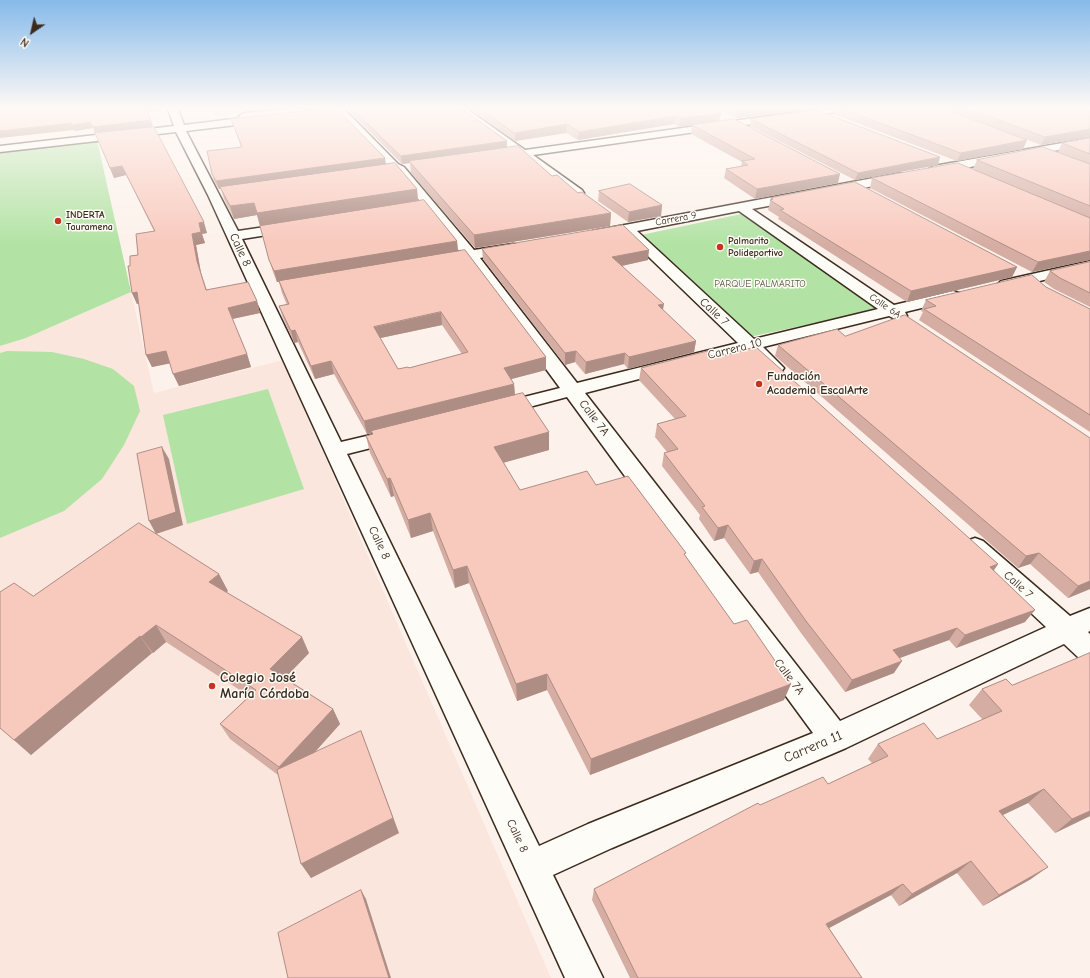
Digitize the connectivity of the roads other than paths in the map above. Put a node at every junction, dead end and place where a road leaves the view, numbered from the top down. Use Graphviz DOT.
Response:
graph roads {
  1 [pos="203,155"];
  2 [pos="382,155"];
  3 [pos="526,155"];
  4 [pos="1013,155"];
  5 [pos="1049,155"];
  6 [pos="933,157"];
  7 [pos="1057,158"];
  8 [pos="955,166"];
  9 [pos="924,172"];
  10 [pos="836,175"];
  11 [pos="909,175"];
  12 [pos="976,175"];
  13 [pos="856,186"];
  14 [pos="870,194"];
  15 [pos="588,200"];
  16 [pos="741,207"];
  17 [pos="620,224"];
  18 [pos="303,225"];
  19 [pos="234,236"];
  20 [pos="587,236"];
  21 [pos="525,246"];
  22 [pos="470,255"];
  23 [pos="424,263"];
  24 [pos="1090,265"];
  25 [pos="1021,275"];
  26 [pos="990,288"];
  27 [pos="1049,288"];
  28 [pos="967,293"];
  29 [pos="892,311"];
  30 [pos="912,324"];
  31 [pos="749,345"];
  32 [pos="790,382"];
  33 [pos="573,390"];
  34 [pos="481,413"];
  35 [pos="412,430"];
  36 [pos="335,450"];
  37 [pos="961,534"];
  38 [pos="1078,624"];
  39 [pos="1090,650"];
  40 [pos="835,738"];
  41 [pos="532,867"];
  42 [pos="584,978"];
  1 -- 19 [label="street, Calle 8"];
  2 -- 22 [label="street, Calle 7A"];
  3 -- 15 [label="street"];
  4 -- 8 [label="street"];
  5 -- 7 [label="street"];
  6 -- 8 [label="street"];
  8 -- 9 [label="street"];
  8 -- 12 [label="street"];
  10 -- 13 [label="street"];
  11 -- 13 [label="street, Carrera 9"];
  13 -- 14 [label="street"];
  13 -- 16 [label="street, Carrera 9"];
  16 -- 17 [label="street, Carrera 9"];
  16 -- 29 [label="street, Calle 6A"];
  17 -- 20 [label="street, Carrera 9"];
  17 -- 31 [label="street, Calle 7"];
  18 -- 19 [label="street"];
  19 -- 36 [label="street, Calle 8"];
  21 -- 22 [label="street"];
  22 -- 23 [label="street"];
  22 -- 33 [label="street, Calle 7A"];
  24 -- 25 [label="street"];
  25 -- 26 [label="street"];
  25 -- 27 [label="street"];
  28 -- 29 [label="street, Carrera 10"];
  29 -- 30 [label="street, Calle 6A"];
  29 -- 31 [label="street, Carrera 10"];
  31 -- 32 [label="street, Calle 7"];
  31 -- 33 [label="street, Carrera 10"];
  33 -- 34 [label="street, Carrera 10"];
  33 -- 40 [label="street, Calle 7A"];
  35 -- 36 [label="street"];
  36 -- 41 [label="street, Calle 8"];
  37 -- 38 [label="street, Calle 7"];
  38 -- 39 [label="street, Calle 7"];
  38 -- 40 [label="street, Carrera 11"];
  40 -- 41 [label="street, Carrera 11"];
  41 -- 42 [label="street, Calle 8"];
}
